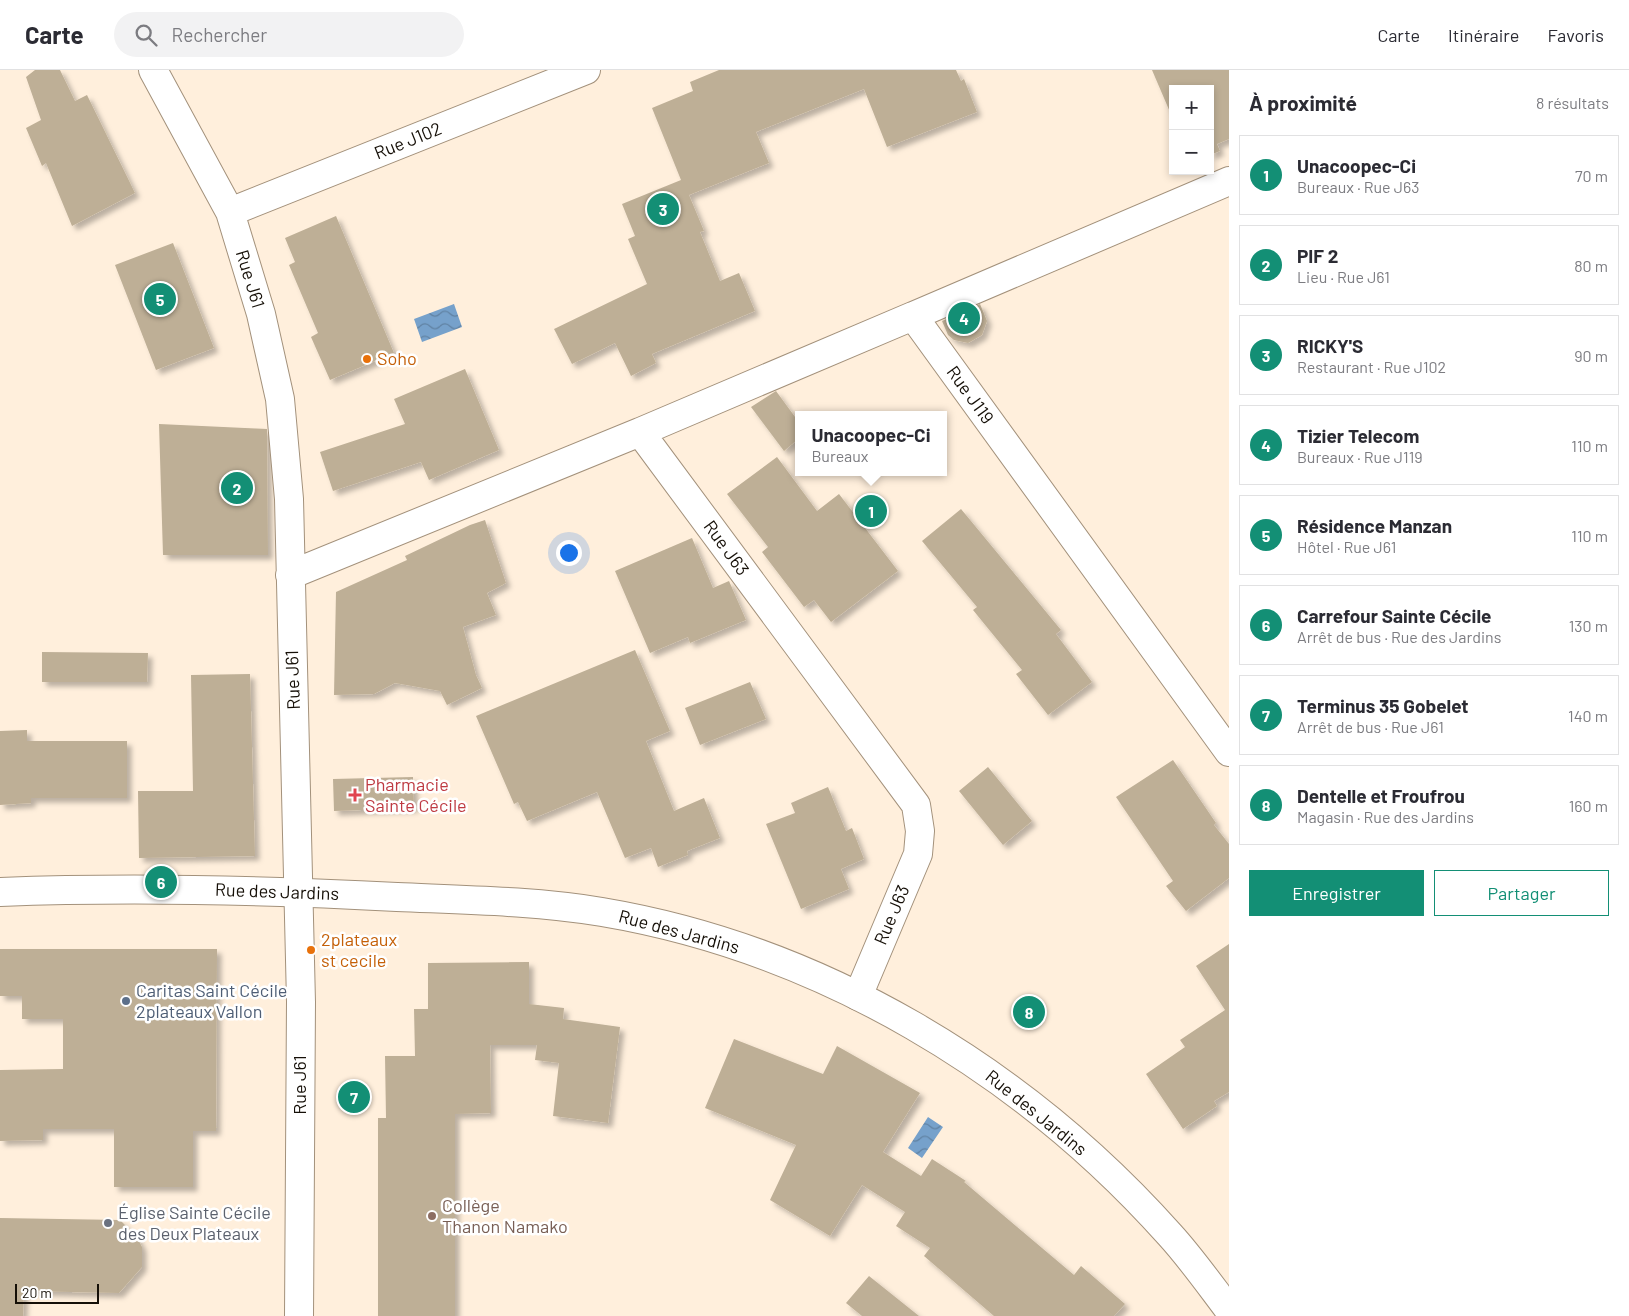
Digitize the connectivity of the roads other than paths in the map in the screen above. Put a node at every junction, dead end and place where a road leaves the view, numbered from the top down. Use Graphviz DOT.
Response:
graph roads {
  1 [pos="153,70"];
  2 [pos="586,70"];
  3 [pos="1229,181"];
  4 [pos="230,212"];
  5 [pos="913,316"];
  6 [pos="640,432"];
  7 [pos="290,575"];
  8 [pos="1229,752"];
  9 [pos="298,891"];
  10 [pos="0,892"];
  11 [pos="858,996"];
  12 [pos="1229,1310"];
  13 [pos="299,1316"];
  1 -- 4 [label="street, Rue J61"];
  2 -- 4 [label="street, Rue J102"];
  3 -- 5 [label="street"];
  4 -- 7 [label="street, Rue J61"];
  5 -- 6 [label="street"];
  5 -- 8 [label="street, Rue J119"];
  6 -- 7 [label="street"];
  6 -- 11 [label="street, Rue J63"];
  7 -- 9 [label="street, Rue J61"];
  9 -- 10 [label="street, Rue des Jardins"];
  9 -- 11 [label="street, Rue des Jardins"];
  9 -- 13 [label="street, Rue J61"];
  11 -- 12 [label="street, Rue des Jardins"];
}
